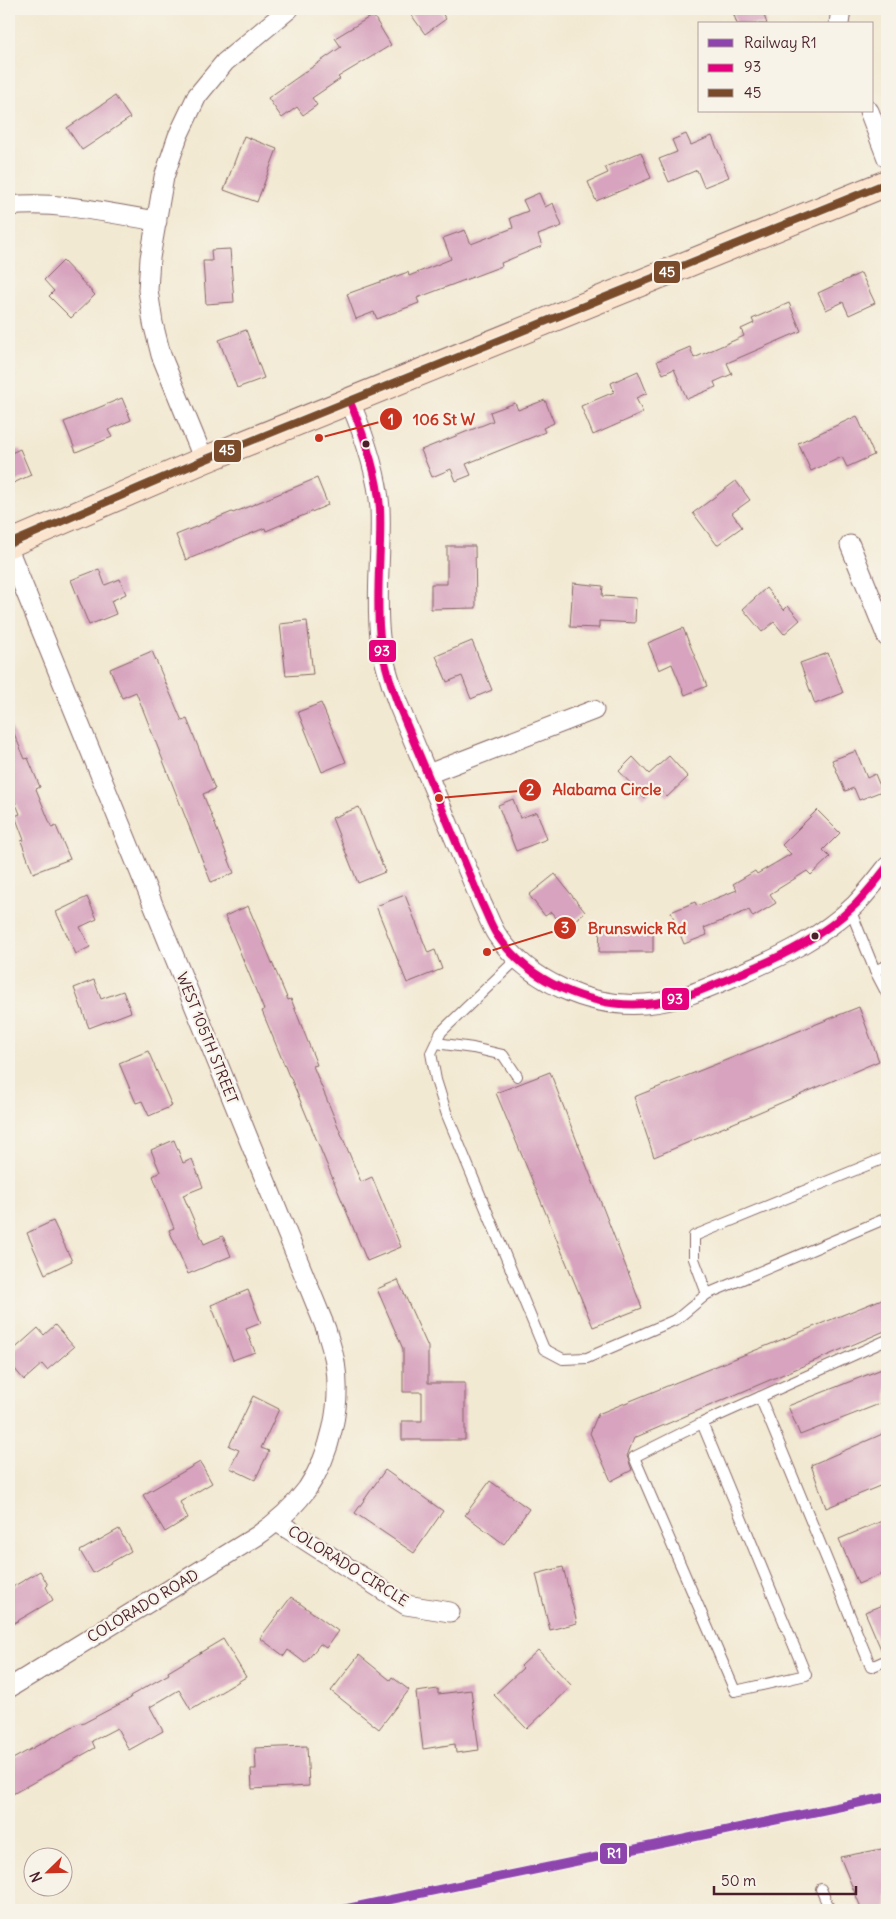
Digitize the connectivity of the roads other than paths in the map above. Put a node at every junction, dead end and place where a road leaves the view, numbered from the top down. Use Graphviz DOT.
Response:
graph roads {
  1 [pos="289,9"];
  2 [pos="841,9"];
  3 [pos="839,22"];
  4 [pos="869,112"];
  5 [pos="887,158"];
  6 [pos="887,183"];
  7 [pos="9,206"];
  8 [pos="157,221"];
  9 [pos="350,402"];
  10 [pos="204,460"];
  11 [pos="9,544"];
  12 [pos="850,545"];
  13 [pos="9,551"];
  14 [pos="887,636"];
  15 [pos="594,710"];
  16 [pos="428,774"];
  17 [pos="887,867"];
  18 [pos="850,909"];
  19 [pos="518,958"];
  20 [pos="887,965"];
  21 [pos="875,971"];
  22 [pos="887,994"];
  23 [pos="436,1043"];
  24 [pos="517,1076"];
  25 [pos="887,1157"];
  26 [pos="887,1218"];
  27 [pos="707,1294"];
  28 [pos="887,1340"];
  29 [pos="760,1397"];
  30 [pos="702,1423"];
  31 [pos="277,1522"];
  32 [pos="450,1612"];
  33 [pos="887,1660"];
  34 [pos="9,1688"];
  35 [pos="821,1889"];
  36 [pos="830,1910"];
  1 -- 8 [label="street"];
  2 -- 3 [label="street"];
  4 -- 5 [label="street"];
  6 -- 9 [label="street"];
  7 -- 8 [label="street"];
  8 -- 10 [label="street"];
  9 -- 10 [label="street"];
  9 -- 16 [label="street"];
  10 -- 11 [label="street"];
  12 -- 14 [label="street"];
  13 -- 31 [label="street, WEST 105TH STREET"];
  15 -- 16 [label="street"];
  16 -- 19 [label="street"];
  17 -- 18 [label="street"];
  18 -- 19 [label="street"];
  18 -- 21 [label="lane"];
  19 -- 23 [label="lane"];
  20 -- 21 [label="lane"];
  21 -- 22 [label="lane"];
  23 -- 24 [label="lane"];
  23 -- 27 [label="lane"];
  25 -- 27 [label="lane"];
  26 -- 27 [label="lane"];
  28 -- 29 [label="lane"];
  29 -- 30 [label="lane"];
  29 -- 33 [label="lane"];
  30 -- 30 [label="lane"];
  31 -- 32 [label="street, COLORADO CIRCLE"];
  31 -- 34 [label="street, COLORADO ROAD"];
  35 -- 36 [label="lane"];
}
